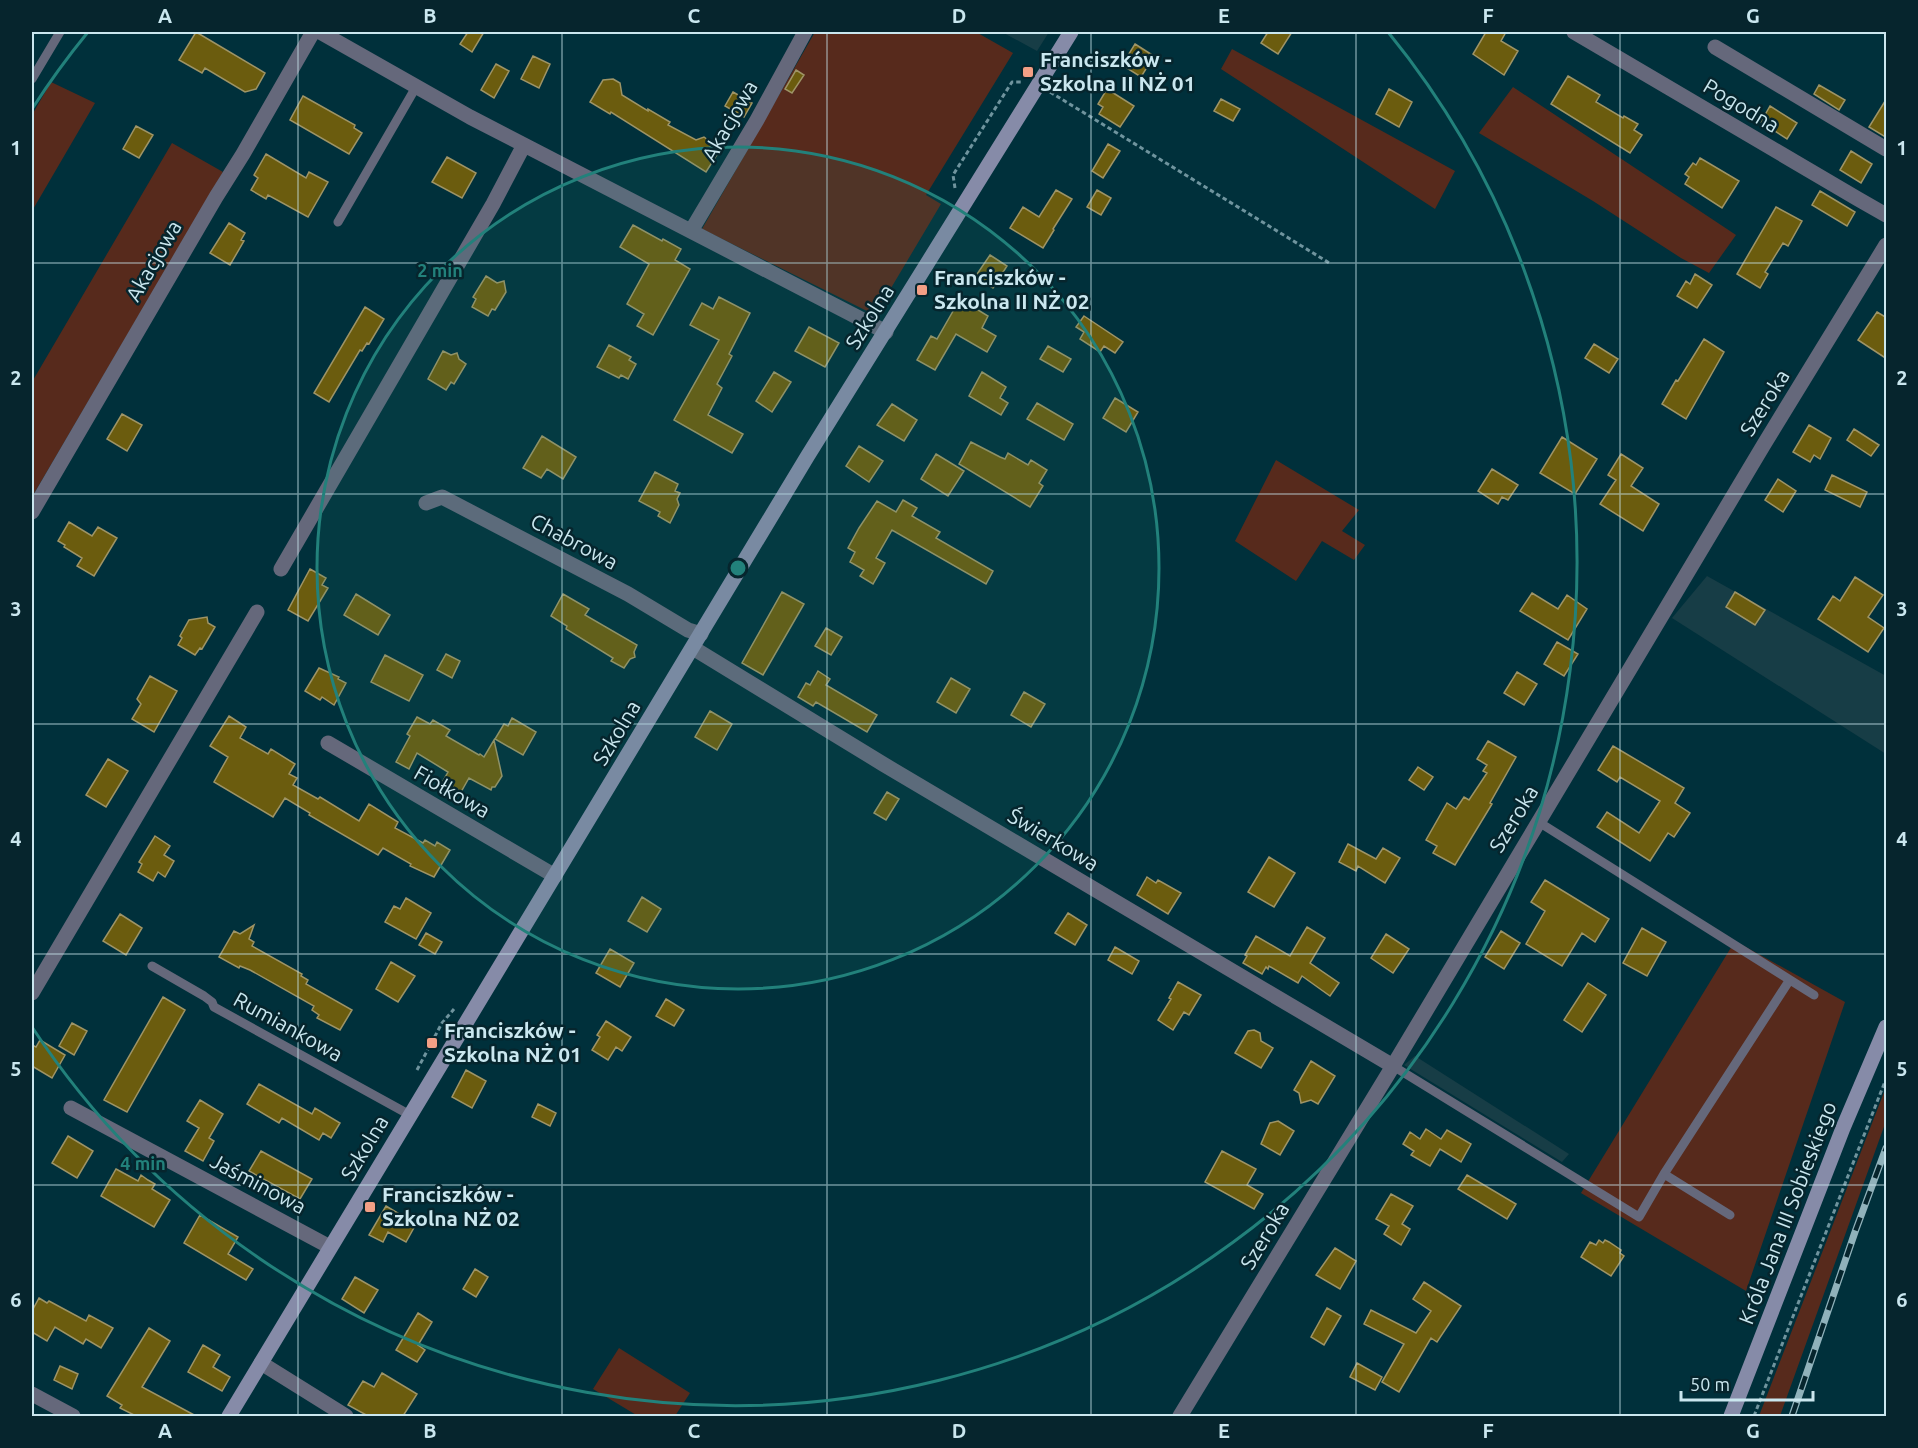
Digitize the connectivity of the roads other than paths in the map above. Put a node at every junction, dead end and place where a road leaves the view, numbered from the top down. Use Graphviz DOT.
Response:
graph roads {
  1 [pos="60,32"];
  2 [pos="313,32"];
  3 [pos="320,32"];
  4 [pos="805,32"];
  5 [pos="1071,32"];
  6 [pos="1574,32"];
  7 [pos="1715,47"];
  8 [pos="32,79"];
  9 [pos="416,87"];
  10 [pos="524,146"];
  11 [pos="1887,149"];
  12 [pos="1887,215"];
  13 [pos="338,222"];
  14 [pos="691,231"];
  15 [pos="1887,245"];
  16 [pos="886,332"];
  17 [pos="426,503"];
  18 [pos="32,512"];
  19 [pos="281,568"];
  20 [pos="257,612"];
  21 [pos="701,634"];
  22 [pos="693,648"];
  23 [pos="328,743"];
  24 [pos="1538,821"];
  25 [pos="555,876"];
  26 [pos="152,966"];
  27 [pos="1789,981"];
  28 [pos="32,993"];
  29 [pos="1814,995"];
  30 [pos="1887,1027"];
  31 [pos="1393,1066"];
  32 [pos="71,1108"];
  33 [pos="410,1115"];
  34 [pos="1664,1174"];
  35 [pos="1730,1215"];
  36 [pos="330,1247"];
  37 [pos="261,1363"];
  38 [pos="32,1394"];
  39 [pos="72,1416"];
  40 [pos="230,1416"];
  41 [pos="346,1416"];
  42 [pos="1180,1416"];
  43 [pos="1731,1416"];
  1 -- 8 [label="lane"];
  2 -- 18 [label="street, Akacjowa"];
  3 -- 9 [label="street"];
  4 -- 14 [label="street, Akacjowa"];
  5 -- 16 [label="street, Szkolna"];
  6 -- 12 [label="street, Pogodna"];
  7 -- 11 [label="street"];
  9 -- 10 [label="street"];
  9 -- 13 [label="lane"];
  10 -- 14 [label="street"];
  10 -- 19 [label="street"];
  14 -- 16 [label="street"];
  15 -- 24 [label="street, Szeroka"];
  16 -- 21 [label="street, Szkolna"];
  17 -- 21 [label="street, Chabrowa"];
  20 -- 28 [label="street"];
  21 -- 22 [label="street, Szkolna"];
  22 -- 25 [label="street, Szkolna"];
  22 -- 31 [label="street, Świerkowa"];
  23 -- 25 [label="street, Fiołkowa"];
  24 -- 27 [label="lane"];
  24 -- 31 [label="street, Szeroka"];
  25 -- 33 [label="street, Szkolna"];
  26 -- 33 [label="lane, Rumiankowa"];
  27 -- 29 [label="lane"];
  27 -- 34 [label="lane"];
  30 -- 43 [label="street, Króla Jana III Sobieskiego"];
  31 -- 34 [label="lane"];
  31 -- 42 [label="street, Szeroka"];
  32 -- 36 [label="street, Jaśminowa"];
  33 -- 36 [label="street, Szkolna"];
  34 -- 35 [label="lane"];
  36 -- 37 [label="street, Szkolna"];
  37 -- 40 [label="street, Szkolna"];
  37 -- 41 [label="street"];
  38 -- 39 [label="street"];
}
